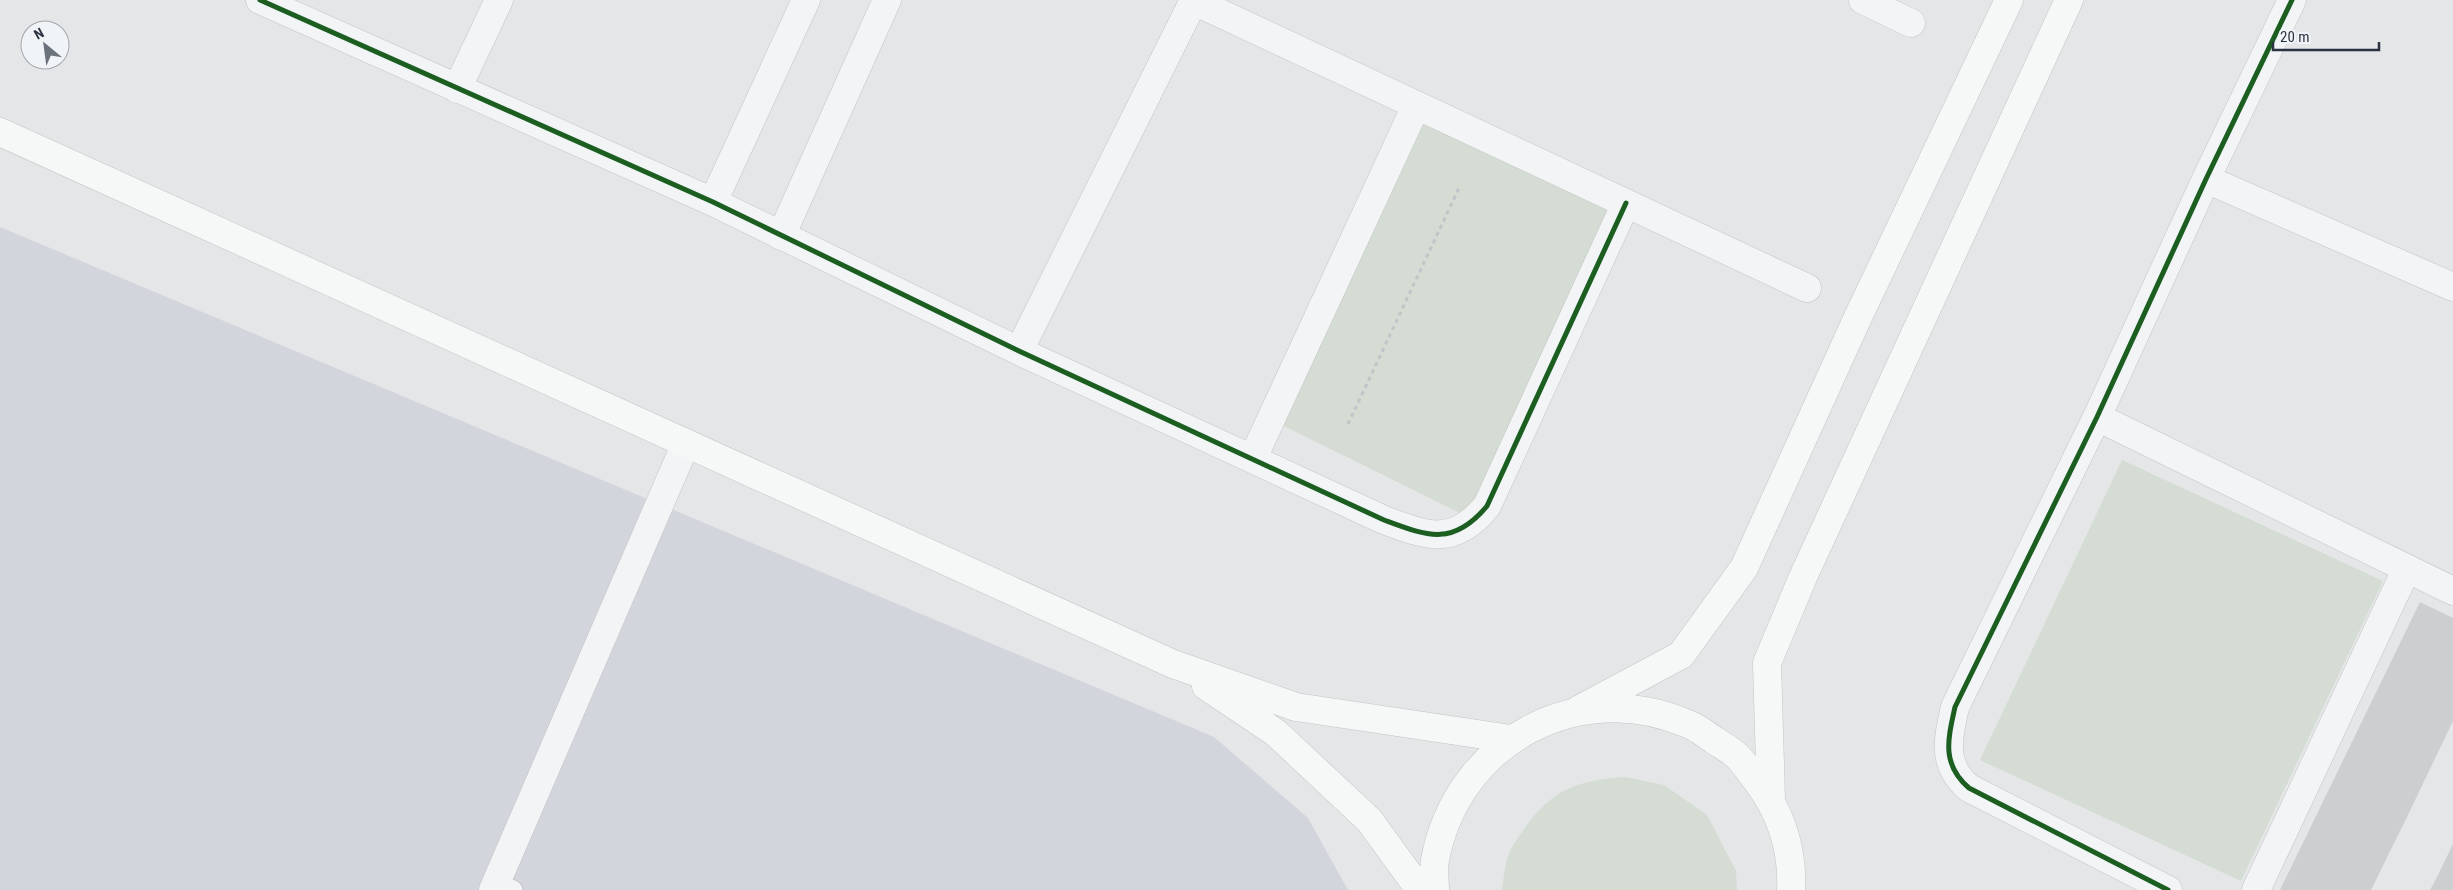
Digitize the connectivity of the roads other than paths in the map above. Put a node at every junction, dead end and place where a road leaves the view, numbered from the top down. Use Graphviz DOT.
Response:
graph roads {
  1 [pos="260,0"];
  2 [pos="499,0"];
  3 [pos="806,0"];
  4 [pos="887,0"];
  5 [pos="1194,0"];
  6 [pos="1863,0"];
  7 [pos="2009,0"];
  8 [pos="2069,0"];
  9 [pos="2292,0"];
  10 [pos="1910,23"];
  11 [pos="457,89"];
  12 [pos="1416,106"];
  13 [pos="0,132"];
  14 [pos="2206,179"];
  15 [pos="713,202"];
  16 [pos="1626,203"];
  17 [pos="781,236"];
  18 [pos="2451,279"];
  19 [pos="1807,288"];
  20 [pos="1019,351"];
  21 [pos="2096,417"];
  22 [pos="686,443"];
  23 [pos="1253,458"];
  24 [pos="2406,570"];
  25 [pos="2453,591"];
  26 [pos="1173,664"];
  27 [pos="1578,710"];
  28 [pos="1511,739"];
  29 [pos="1771,799"];
  30 [pos="1795,883"];
  31 [pos="501,888"];
  32 [pos="1420,890"];
  33 [pos="1434,890"];
  34 [pos="2168,890"];
  35 [pos="2256,890"];
  1 -- 11 [label="street"];
  2 -- 11 [label="street"];
  3 -- 15 [label="street"];
  4 -- 17 [label="street"];
  5 -- 12 [label="street"];
  5 -- 20 [label="street"];
  6 -- 10 [label="street"];
  7 -- 27 [label="main road"];
  8 -- 29 [label="main road"];
  9 -- 14 [label="street"];
  11 -- 15 [label="street"];
  12 -- 16 [label="street"];
  12 -- 23 [label="street"];
  13 -- 22 [label="main road"];
  14 -- 18 [label="street"];
  14 -- 21 [label="street"];
  15 -- 17 [label="street"];
  16 -- 19 [label="street"];
  16 -- 23 [label="street"];
  17 -- 20 [label="street"];
  20 -- 23 [label="street"];
  21 -- 24 [label="street"];
  21 -- 34 [label="street"];
  22 -- 26 [label="main road"];
  22 -- 31 [label="street"];
  24 -- 25 [label="street"];
  24 -- 35 [label="street"];
  26 -- 28 [label="main road"];
  26 -- 32 [label="main road"];
  27 -- 28 [label="main road"];
  27 -- 29 [label="main road"];
  28 -- 33 [label="main road"];
  29 -- 30 [label="main road"];
}
